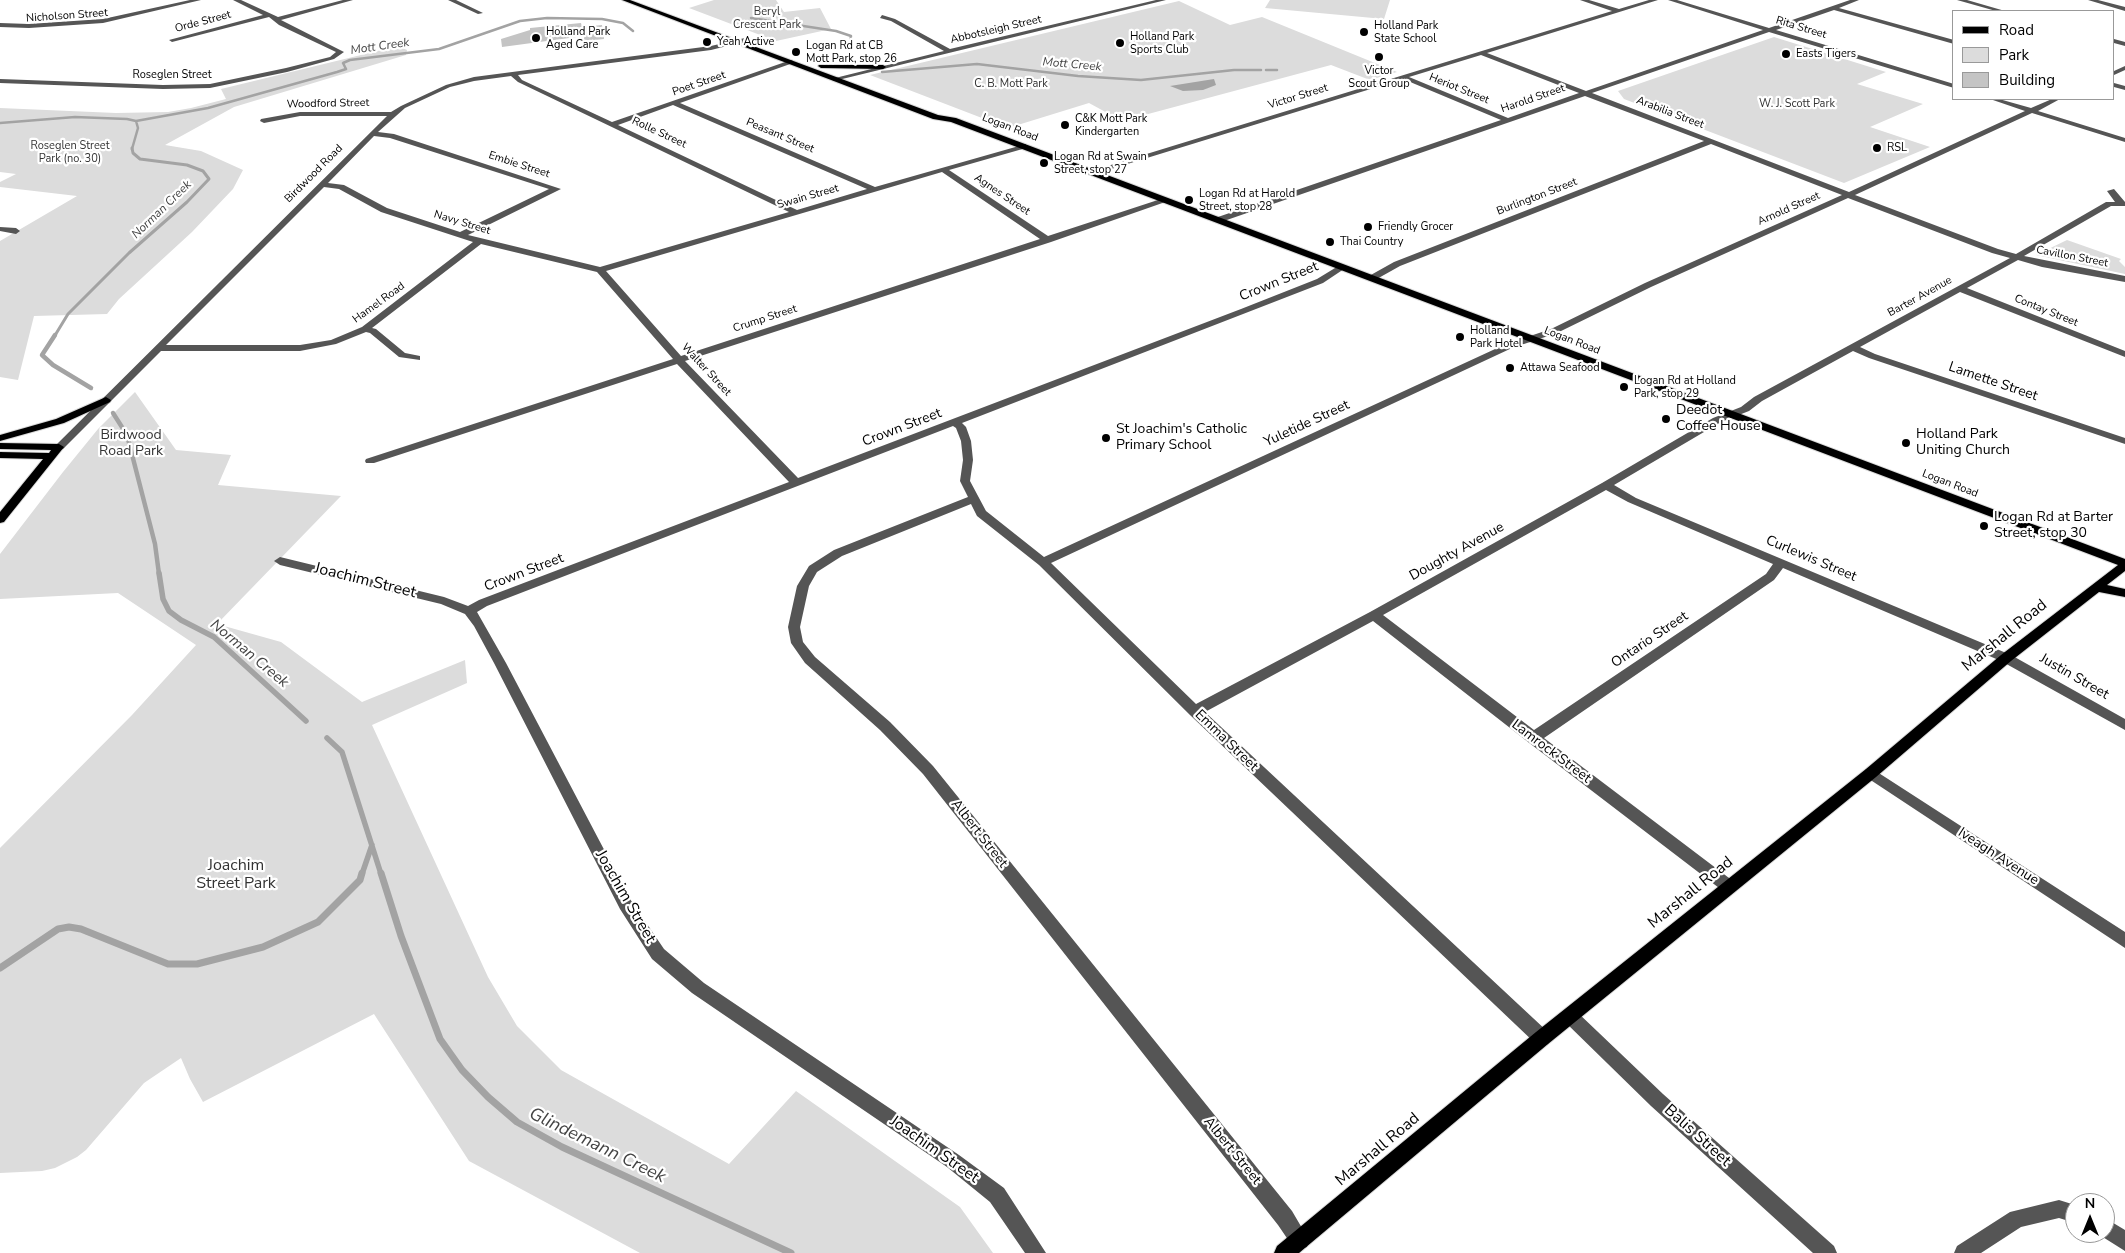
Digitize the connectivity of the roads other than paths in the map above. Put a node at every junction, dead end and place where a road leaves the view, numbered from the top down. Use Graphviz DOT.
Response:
graph roads {
  1 [pos="195,0"];
  2 [pos="236,0"];
  3 [pos="350,0"];
  4 [pos="451,0"];
  5 [pos="625,0"];
  6 [pos="643,0"];
  7 [pos="1160,0"];
  8 [pos="1583,0"];
  9 [pos="1655,0"];
  10 [pos="1671,0"];
  11 [pos="1856,0"];
  12 [pos="1960,0"];
  13 [pos="2091,0"];
  14 [pos="1837,6"];
  15 [pos="1998,10"];
  16 [pos="2125,10"];
  17 [pos="1618,11"];
  18 [pos="480,13"];
  19 [pos="269,15"];
  20 [pos="882,17"];
  21 [pos="278,19"];
  22 [pos="0,27"];
  23 [pos="1770,30"];
  24 [pos="1952,36"];
  25 [pos="749,39"];
  26 [pos="172,40"];
  27 [pos="1952,41"];
  28 [pos="739,42"];
  29 [pos="949,51"];
  30 [pos="1481,54"];
  31 [pos="791,62"];
  32 [pos="821,66"];
  33 [pos="883,67"];
  34 [pos="514,74"];
  35 [pos="846,76"];
  36 [pos="1403,77"];
  37 [pos="834,78"];
  38 [pos="0,81"];
  39 [pos="1952,85"];
  40 [pos="1587,93"];
  41 [pos="1996,100"];
  42 [pos="2056,100"];
  43 [pos="674,103"];
  44 [pos="2031,111"];
  45 [pos="392,114"];
  46 [pos="264,120"];
  47 [pos="953,120"];
  48 [pos="1508,120"];
  49 [pos="613,124"];
  50 [pos="372,134"];
  51 [pos="2125,140"];
  52 [pos="1712,141"];
  53 [pos="1023,146"];
  54 [pos="944,170"];
  55 [pos="1092,172"];
  56 [pos="322,184"];
  57 [pos="875,190"];
  58 [pos="2111,191"];
  59 [pos="1849,195"];
  60 [pos="1167,200"];
  61 [pos="2123,204"];
  62 [pos="796,212"];
  63 [pos="1218,220"];
  64 [pos="0,229"];
  65 [pos="16,231"];
  66 [pos="461,235"];
  67 [pos="1048,240"];
  68 [pos="479,241"];
  69 [pos="2015,258"];
  70 [pos="1344,268"];
  71 [pos="600,270"];
  72 [pos="1372,278"];
  73 [pos="2125,280"];
  74 [pos="1959,288"];
  75 [pos="365,330"];
  76 [pos="1530,338"];
  77 [pos="1854,347"];
  78 [pos="158,348"];
  79 [pos="2125,354"];
  80 [pos="418,358"];
  81 [pos="680,361"];
  82 [pos="106,400"];
  83 [pos="1731,414"];
  84 [pos="85,415"];
  85 [pos="954,422"];
  86 [pos="0,438"];
  87 [pos="2125,441"];
  88 [pos="0,446"];
  89 [pos="55,452"];
  90 [pos="0,455"];
  91 [pos="17,456"];
  92 [pos="370,461"];
  93 [pos="28,484"];
  94 [pos="797,484"];
  95 [pos="1606,485"];
  96 [pos="973,499"];
  97 [pos="0,519"];
  98 [pos="280,561"];
  99 [pos="1042,562"];
  100 [pos="1781,562"];
  101 [pos="2125,564"];
  102 [pos="2097,587"];
  103 [pos="2125,594"];
  104 [pos="469,610"];
  105 [pos="1374,615"];
  106 [pos="2006,658"];
  107 [pos="1195,711"];
  108 [pos="2125,725"];
  109 [pos="1533,738"];
  110 [pos="1871,773"];
  111 [pos="1728,886"];
  112 [pos="2125,941"];
  113 [pos="1570,1016"];
  114 [pos="1542,1038"];
  115 [pos="2065,1211"];
  116 [pos="1300,1240"];
  117 [pos="1036,1253"];
  118 [pos="1284,1253"];
  119 [pos="1827,1253"];
  120 [pos="1964,1253"];
  1 -- 22 [label="street, Nicholson Street"];
  2 -- 19 [label="street"];
  3 -- 21 [label="street"];
  4 -- 18 [label="street"];
  5 -- 28 [label="main road, Logan Road"];
  6 -- 25 [label="main road, Logan Road"];
  7 -- 29 [label="street, Abbotsleigh Street"];
  8 -- 17 [label="street"];
  9 -- 17 [label="street, Victor Street"];
  10 -- 23 [label="street, Rita Street"];
  11 -- 14 [label="street, Harold Street"];
  12 -- 15 [label="street"];
  13 -- 16 [label="street"];
  14 -- 23 [label="street, Harold Street"];
  14 -- 24 [label="street"];
  14 -- 27 [label="street"];
  17 -- 30 [label="street, Victor Street"];
  19 -- 21 [label="street"];
  19 -- 26 [label="street, Orde Street"];
  20 -- 29 [label="street"];
  21 -- 38 [label="street, Roseglen Street"];
  23 -- 39 [label="street, Rita Street"];
  23 -- 40 [label="street, Harold Street"];
  25 -- 28 [label="street, Birdwood Road"];
  25 -- 32 [label="main road, Logan Road"];
  28 -- 31 [label="main road, Logan Road"];
  28 -- 34 [label="street, Birdwood Road"];
  29 -- 33 [label="street, Abbotsleigh Street"];
  30 -- 36 [label="street, Victor Street"];
  30 -- 40 [label="street, Arabilia Street"];
  31 -- 37 [label="main road, Logan Road"];
  31 -- 43 [label="street, Poet Street"];
  32 -- 33 [label="main road"];
  32 -- 35 [label="main road, Logan Road"];
  33 -- 35 [label="street, Abbotsleigh Street"];
  34 -- 45 [label="street, Birdwood Road"];
  34 -- 49 [label="street, Rolle Street"];
  35 -- 37 [label="street, Abbotsleigh Street"];
  35 -- 47 [label="main road, Logan Road"];
  36 -- 48 [label="street, Heriot Street"];
  36 -- 55 [label="street, Victor Street"];
  37 -- 47 [label="main road, Logan Road"];
  40 -- 48 [label="street, Harold Street"];
  40 -- 52 [label="street, Arabilia Street"];
  41 -- 44 [label="street"];
  42 -- 44 [label="street, Arnold Street"];
  43 -- 49 [label="street, Poet Street"];
  43 -- 57 [label="street, Peasant Street"];
  44 -- 51 [label="street"];
  44 -- 59 [label="street, Arnold Street"];
  45 -- 46 [label="street, Woodford Street"];
  45 -- 50 [label="street, Birdwood Road"];
  47 -- 53 [label="main road, Logan Road"];
  48 -- 63 [label="street, Harold Street"];
  49 -- 62 [label="street, Rolle Street"];
  50 -- 56 [label="street, Birdwood Road"];
  50 -- 66 [label="street, Embie Street"];
  52 -- 59 [label="street, Arabilia Street"];
  52 -- 72 [label="street, Burlington Street"];
  53 -- 54 [label="street, Swain Street"];
  53 -- 55 [label="main road, Logan Road"];
  54 -- 57 [label="street, Swain Street"];
  54 -- 67 [label="street, Agnes Street"];
  55 -- 60 [label="main road, Logan Road"];
  56 -- 66 [label="street, Navy Street"];
  56 -- 78 [label="street, Birdwood Road"];
  57 -- 62 [label="street, Swain Street"];
  58 -- 61 [label="street"];
  59 -- 69 [label="street, Arabilia Street"];
  59 -- 76 [label="street, Arnold Street"];
  60 -- 63 [label="main road, Logan Road"];
  60 -- 67 [label="street, Crump Street"];
  61 -- 69 [label="street, Barter Avenue"];
  62 -- 71 [label="street, Swain Street"];
  63 -- 70 [label="main road, Logan Road"];
  64 -- 65 [label="street"];
  66 -- 68 [label="street, Navy Street"];
  67 -- 81 [label="street, Crump Street"];
  68 -- 71 [label="street, Navy Street"];
  68 -- 75 [label="street, Hamel Road"];
  69 -- 73 [label="street, Cavillon Street"];
  69 -- 74 [label="street, Barter Avenue"];
  70 -- 72 [label="main road, Logan Road"];
  70 -- 85 [label="street, Crown Street"];
  71 -- 81 [label="street, Walter Street"];
  72 -- 76 [label="main road, Logan Road"];
  74 -- 77 [label="street, Barter Avenue"];
  74 -- 79 [label="street, Contay Street"];
  75 -- 78 [label="street, Hamel Road"];
  75 -- 80 [label="street"];
  76 -- 83 [label="main road, Logan Road"];
  76 -- 99 [label="street, Yuletide Street"];
  77 -- 83 [label="street, Barter Avenue"];
  77 -- 87 [label="street, Lamette Street"];
  78 -- 82 [label="street, Birdwood Road"];
  81 -- 92 [label="street, Crump Street"];
  81 -- 94 [label="street, Walter Street"];
  82 -- 84 [label="main road"];
  83 -- 95 [label="street, Doughty Avenue"];
  83 -- 101 [label="main road, Logan Road"];
  84 -- 86 [label="main road"];
  84 -- 89 [label="street"];
  85 -- 94 [label="street, Crown Street"];
  85 -- 96 [label="street, Emma Street"];
  88 -- 89 [label="main road"];
  89 -- 91 [label="main road"];
  89 -- 93 [label="main road"];
  90 -- 91 [label="main road"];
  91 -- 93 [label="main road"];
  93 -- 97 [label="main road"];
  94 -- 104 [label="street, Crown Street"];
  95 -- 100 [label="street, Curlewis Street"];
  95 -- 105 [label="street, Doughty Avenue"];
  96 -- 99 [label="street, Emma Street"];
  96 -- 116 [label="street, Albert Street"];
  98 -- 104 [label="street, Joachim Street"];
  99 -- 107 [label="street, Emma Street"];
  100 -- 106 [label="street, Curlewis Street"];
  100 -- 109 [label="street, Ontario Street"];
  101 -- 102 [label="main road, Marshall Road"];
  102 -- 103 [label="main road"];
  102 -- 106 [label="main road, Marshall Road"];
  104 -- 117 [label="street, Joachim Street"];
  105 -- 107 [label="street, Doughty Avenue"];
  105 -- 109 [label="street, Lamrock Street"];
  106 -- 108 [label="street, Justin Street"];
  106 -- 110 [label="main road, Marshall Road"];
  107 -- 114 [label="street, Emma Street"];
  109 -- 111 [label="street, Lamrock Street"];
  110 -- 111 [label="main road, Marshall Road"];
  110 -- 112 [label="street, Iveagh Avenue"];
  111 -- 113 [label="main road, Marshall Road"];
  113 -- 114 [label="main road, Marshall Road"];
  113 -- 119 [label="street, Balis Street"];
  114 -- 116 [label="main road, Marshall Road"];
  115 -- 120 [label="street"];
  116 -- 118 [label="main road, Marshall Road"];
}
